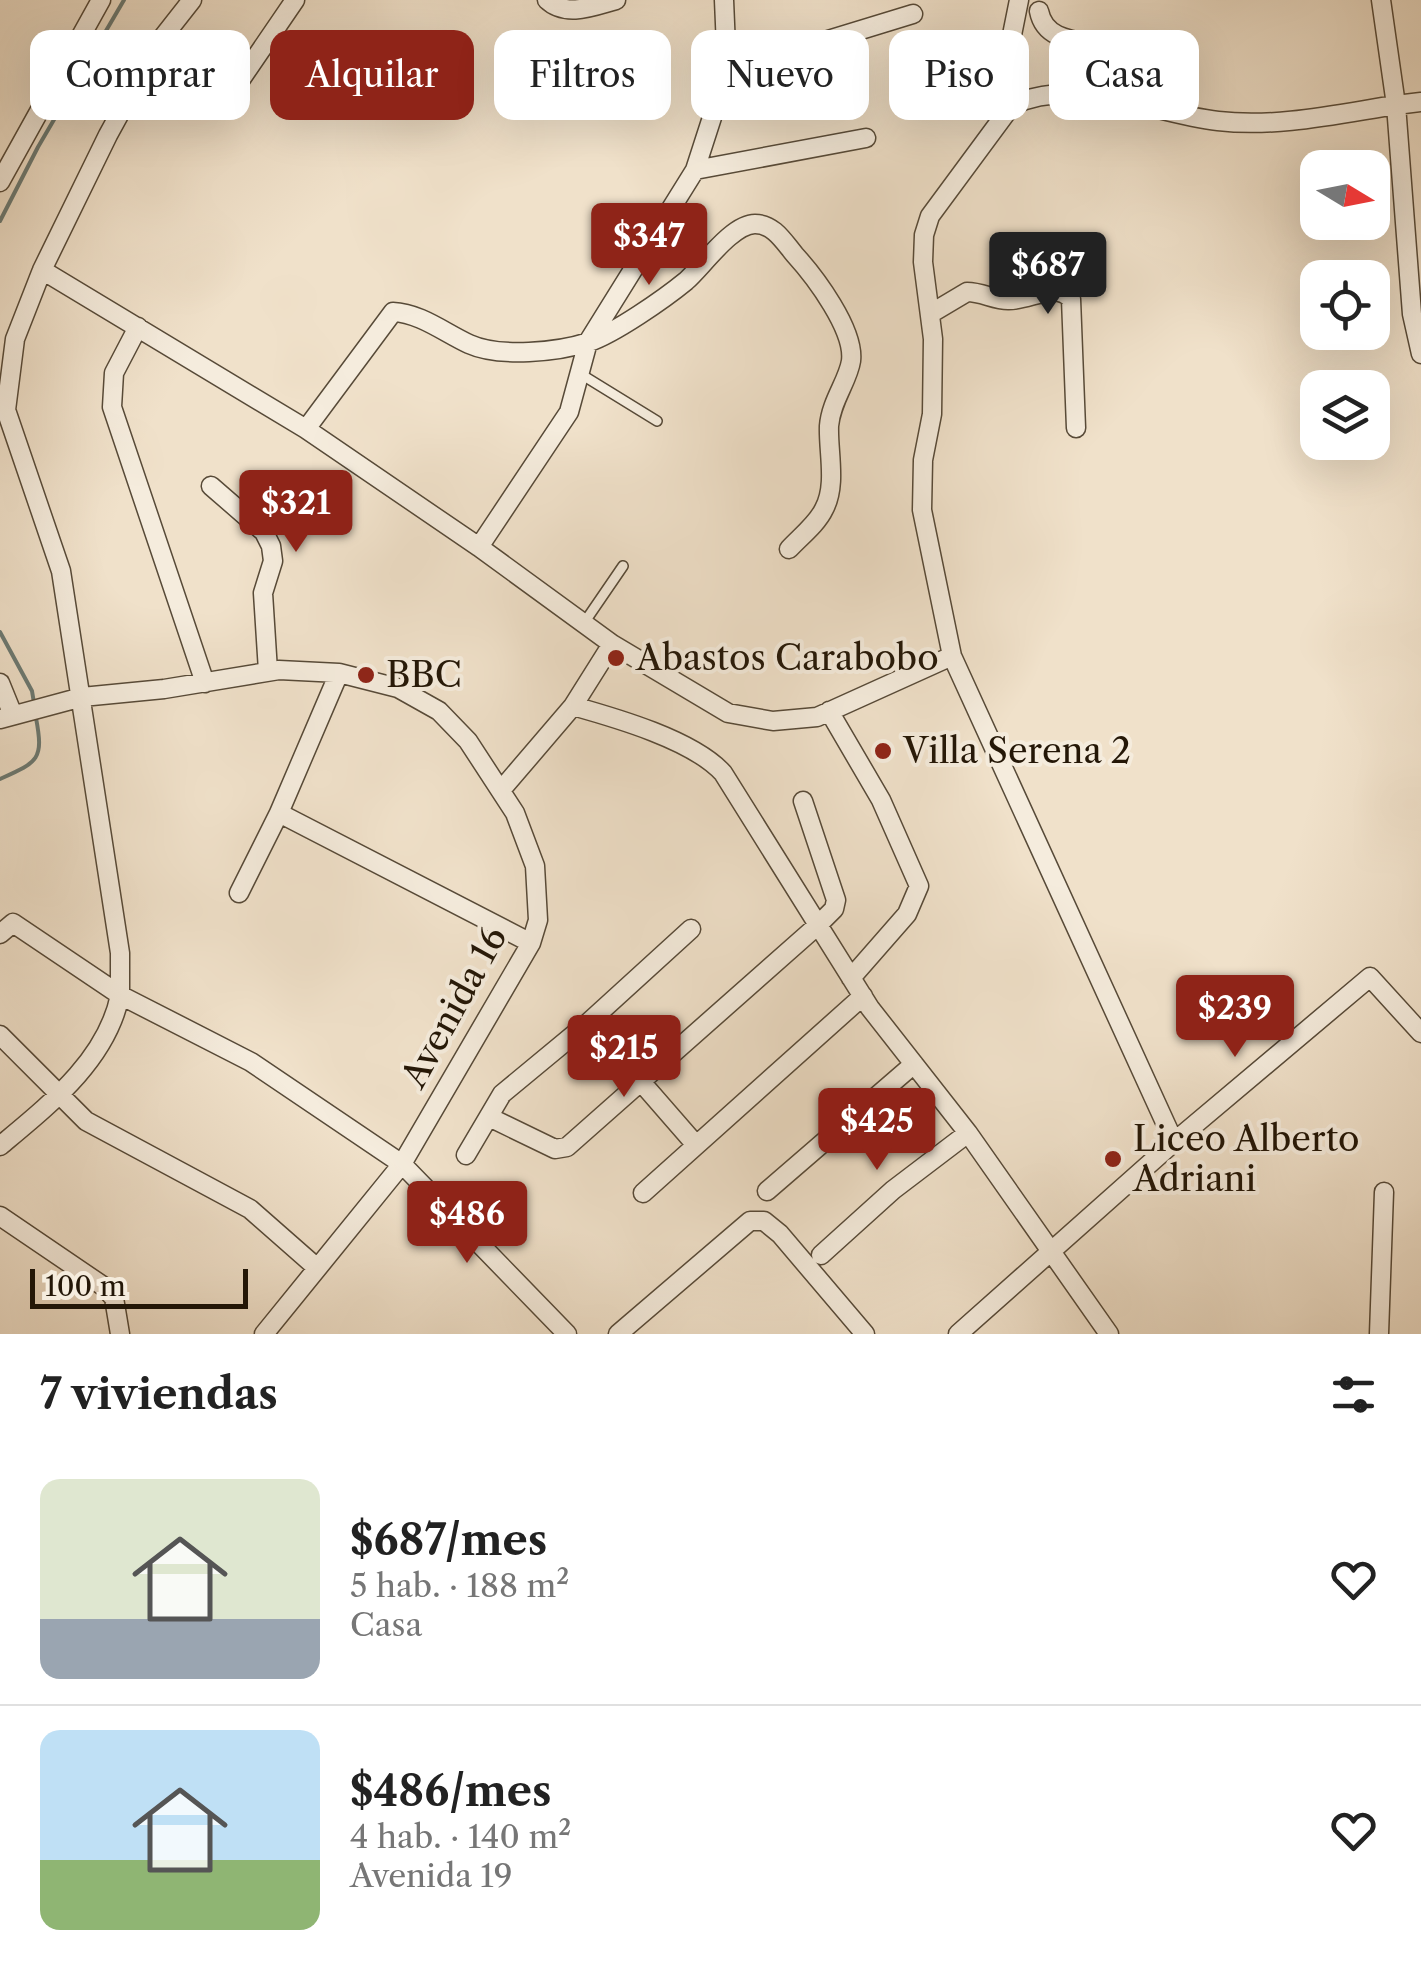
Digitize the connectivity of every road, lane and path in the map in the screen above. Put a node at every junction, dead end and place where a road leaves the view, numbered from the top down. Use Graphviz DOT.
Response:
graph roads {
  1 [pos="101,0"];
  2 [pos="192,0"];
  3 [pos="295,0"];
  4 [pos="547,0"];
  5 [pos="616,0"];
  6 [pos="724,0"];
  7 [pos="1380,0"];
  8 [pos="1018,5"];
  9 [pos="1041,5"];
  10 [pos="913,14"];
  11 [pos="168,30"];
  12 [pos="725,30"];
  13 [pos="861,30"];
  14 [pos="1013,30"];
  15 [pos="1049,33"];
  16 [pos="250,67"];
  17 [pos="1029,97"];
  18 [pos="1421,102"];
  19 [pos="1396,106"];
  20 [pos="116,120"];
  21 [pos="711,120"];
  22 [pos="1000,120"];
  23 [pos="866,138"];
  24 [pos="695,170"];
  25 [pos="0,182"];
  26 [pos="42,270"];
  27 [pos="930,314"];
  28 [pos="138,327"];
  29 [pos="588,342"];
  30 [pos="1421,354"];
  31 [pos="578,374"];
  32 [pos="658,420"];
  33 [pos="306,428"];
  34 [pos="1076,428"];
  35 [pos="210,486"];
  36 [pos="479,547"];
  37 [pos="789,549"];
  38 [pos="623,566"];
  39 [pos="584,624"];
  40 [pos="612,644"];
  41 [pos="952,656"];
  42 [pos="268,671"];
  43 [pos="339,673"];
  44 [pos="0,683"];
  45 [pos="205,683"];
  46 [pos="73,699"];
  47 [pos="572,706"];
  48 [pos="829,712"];
  49 [pos="14,715"];
  50 [pos="502,789"];
  51 [pos="803,801"];
  52 [pos="279,813"];
  53 [pos="238,893"];
  54 [pos="818,925"];
  55 [pos="690,929"];
  56 [pos="0,934"];
  57 [pos="531,943"];
  58 [pos="851,978"];
  59 [pos="120,994"];
  60 [pos="863,996"];
  61 [pos="589,1022"];
  62 [pos="1421,1032"];
  63 [pos="0,1036"];
  64 [pos="914,1064"];
  65 [pos="640,1083"];
  66 [pos="58,1097"];
  67 [pos="489,1117"];
  68 [pos="968,1134"];
  69 [pos="1174,1142"];
  70 [pos="696,1145"];
  71 [pos="0,1146"];
  72 [pos="466,1156"];
  73 [pos="402,1164"];
  74 [pos="767,1192"];
  75 [pos="1384,1192"];
  76 [pos="643,1193"];
  77 [pos="0,1216"];
  78 [pos="821,1254"];
  79 [pos="1050,1254"];
  80 [pos="316,1267"];
  81 [pos="267,1333"];
  82 [pos="120,1334"];
  83 [pos="567,1334"];
  84 [pos="618,1334"];
  85 [pos="865,1334"];
  86 [pos="958,1334"];
  87 [pos="1108,1334"];
  88 [pos="1380,1334"];
  1 -- 25 [label="street"];
  2 -- 11 [label="street"];
  3 -- 16 [label="street"];
  4 -- 5 [label="street"];
  6 -- 12 [label="street"];
  7 -- 19 [label="street"];
  8 -- 9 [label="street"];
  8 -- 14 [label="street"];
  9 -- 15 [label="street"];
  10 -- 13 [label="street"];
  17 -- 19 [label="street"];
  18 -- 19 [label="street"];
  19 -- 30 [label="street"];
  20 -- 26 [label="street"];
  21 -- 24 [label="street"];
  22 -- 27 [label="street"];
  23 -- 24 [label="street"];
  24 -- 29 [label="street"];
  26 -- 28 [label="street"];
  26 -- 46 [label="street"];
  27 -- 34 [label="street"];
  27 -- 41 [label="street"];
  28 -- 33 [label="street"];
  28 -- 45 [label="street"];
  29 -- 31 [label="street"];
  29 -- 33 [label="street"];
  29 -- 37 [label="street"];
  31 -- 32 [label="lane"];
  31 -- 36 [label="street"];
  33 -- 36 [label="street"];
  35 -- 42 [label="street"];
  36 -- 39 [label="street"];
  38 -- 39 [label="lane"];
  39 -- 40 [label="street"];
  40 -- 47 [label="street"];
  40 -- 48 [label="street"];
  41 -- 48 [label="street"];
  41 -- 69 [label="street"];
  42 -- 43 [label="street, Avenida 16"];
  42 -- 45 [label="street, Avenida 16"];
  43 -- 50 [label="street, Avenida 16"];
  43 -- 52 [label="street"];
  44 -- 49 [label="street"];
  45 -- 46 [label="street, Avenida 16"];
  46 -- 49 [label="street, Avenida 16"];
  46 -- 59 [label="street"];
  47 -- 50 [label="street"];
  47 -- 54 [label="street"];
  48 -- 58 [label="street"];
  50 -- 57 [label="street, Avenida 16"];
  51 -- 54 [label="street"];
  52 -- 53 [label="street"];
  52 -- 57 [label="street"];
  54 -- 58 [label="street"];
  54 -- 65 [label="street"];
  55 -- 61 [label="street"];
  56 -- 59 [label="street"];
  57 -- 73 [label="street, Avenida 16"];
  58 -- 60 [label="street"];
  59 -- 66 [label="street"];
  59 -- 73 [label="street"];
  60 -- 64 [label="street"];
  60 -- 70 [label="street"];
  61 -- 65 [label="street"];
  61 -- 67 [label="street"];
  62 -- 69 [label="street"];
  63 -- 66 [label="street"];
  64 -- 68 [label="street"];
  64 -- 74 [label="street"];
  65 -- 67 [label="street"];
  65 -- 70 [label="street"];
  66 -- 71 [label="street"];
  66 -- 80 [label="street"];
  67 -- 72 [label="street"];
  68 -- 78 [label="street"];
  68 -- 79 [label="street"];
  69 -- 79 [label="street"];
  70 -- 76 [label="street"];
  73 -- 80 [label="street, Avenida 16"];
  73 -- 83 [label="street"];
  75 -- 88 [label="street"];
  77 -- 82 [label="street"];
  79 -- 86 [label="street"];
  79 -- 87 [label="street"];
  80 -- 81 [label="street, Avenida 16"];
  84 -- 85 [label="street"];
}
